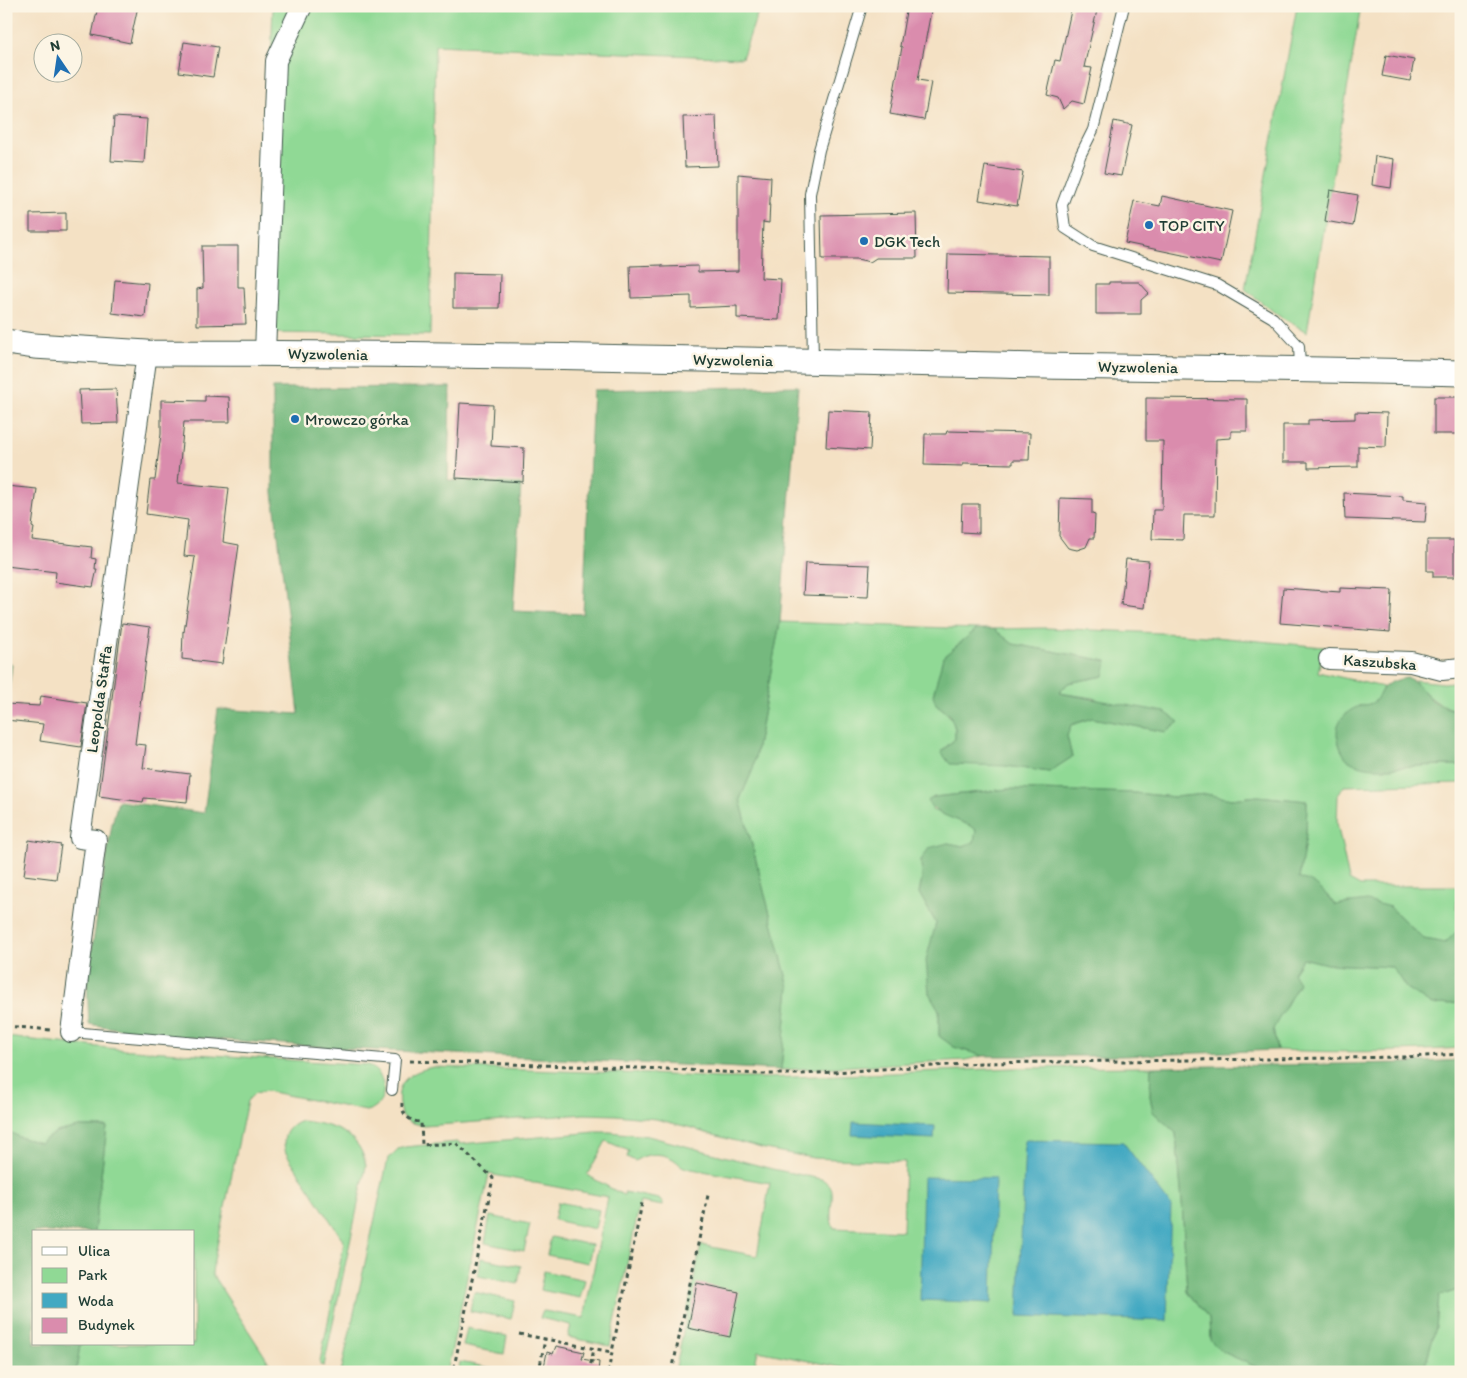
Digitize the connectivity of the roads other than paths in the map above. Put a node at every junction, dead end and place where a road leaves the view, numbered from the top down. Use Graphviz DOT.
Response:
graph roads {
  1 [pos="302,6"];
  2 [pos="862,6"];
  3 [pos="1124,6"];
  4 [pos="6,342"];
  5 [pos="147,353"];
  6 [pos="265,353"];
  7 [pos="813,361"];
  8 [pos="1300,368"];
  9 [pos="1461,373"];
  10 [pos="1329,659"];
  11 [pos="1461,668"];
  12 [pos="71,1032"];
  13 [pos="392,1090"];
  1 -- 6 [label="street"];
  2 -- 7 [label="lane"];
  3 -- 8 [label="lane"];
  4 -- 5 [label="street, Wyzwolenia"];
  5 -- 6 [label="street, Wyzwolenia"];
  5 -- 12 [label="street, Leopolda Staffa"];
  6 -- 7 [label="street, Wyzwolenia"];
  7 -- 8 [label="street, Wyzwolenia"];
  8 -- 9 [label="street, Wyzwolenia"];
  10 -- 11 [label="street, Kaszubska"];
  12 -- 13 [label="lane"];
}
